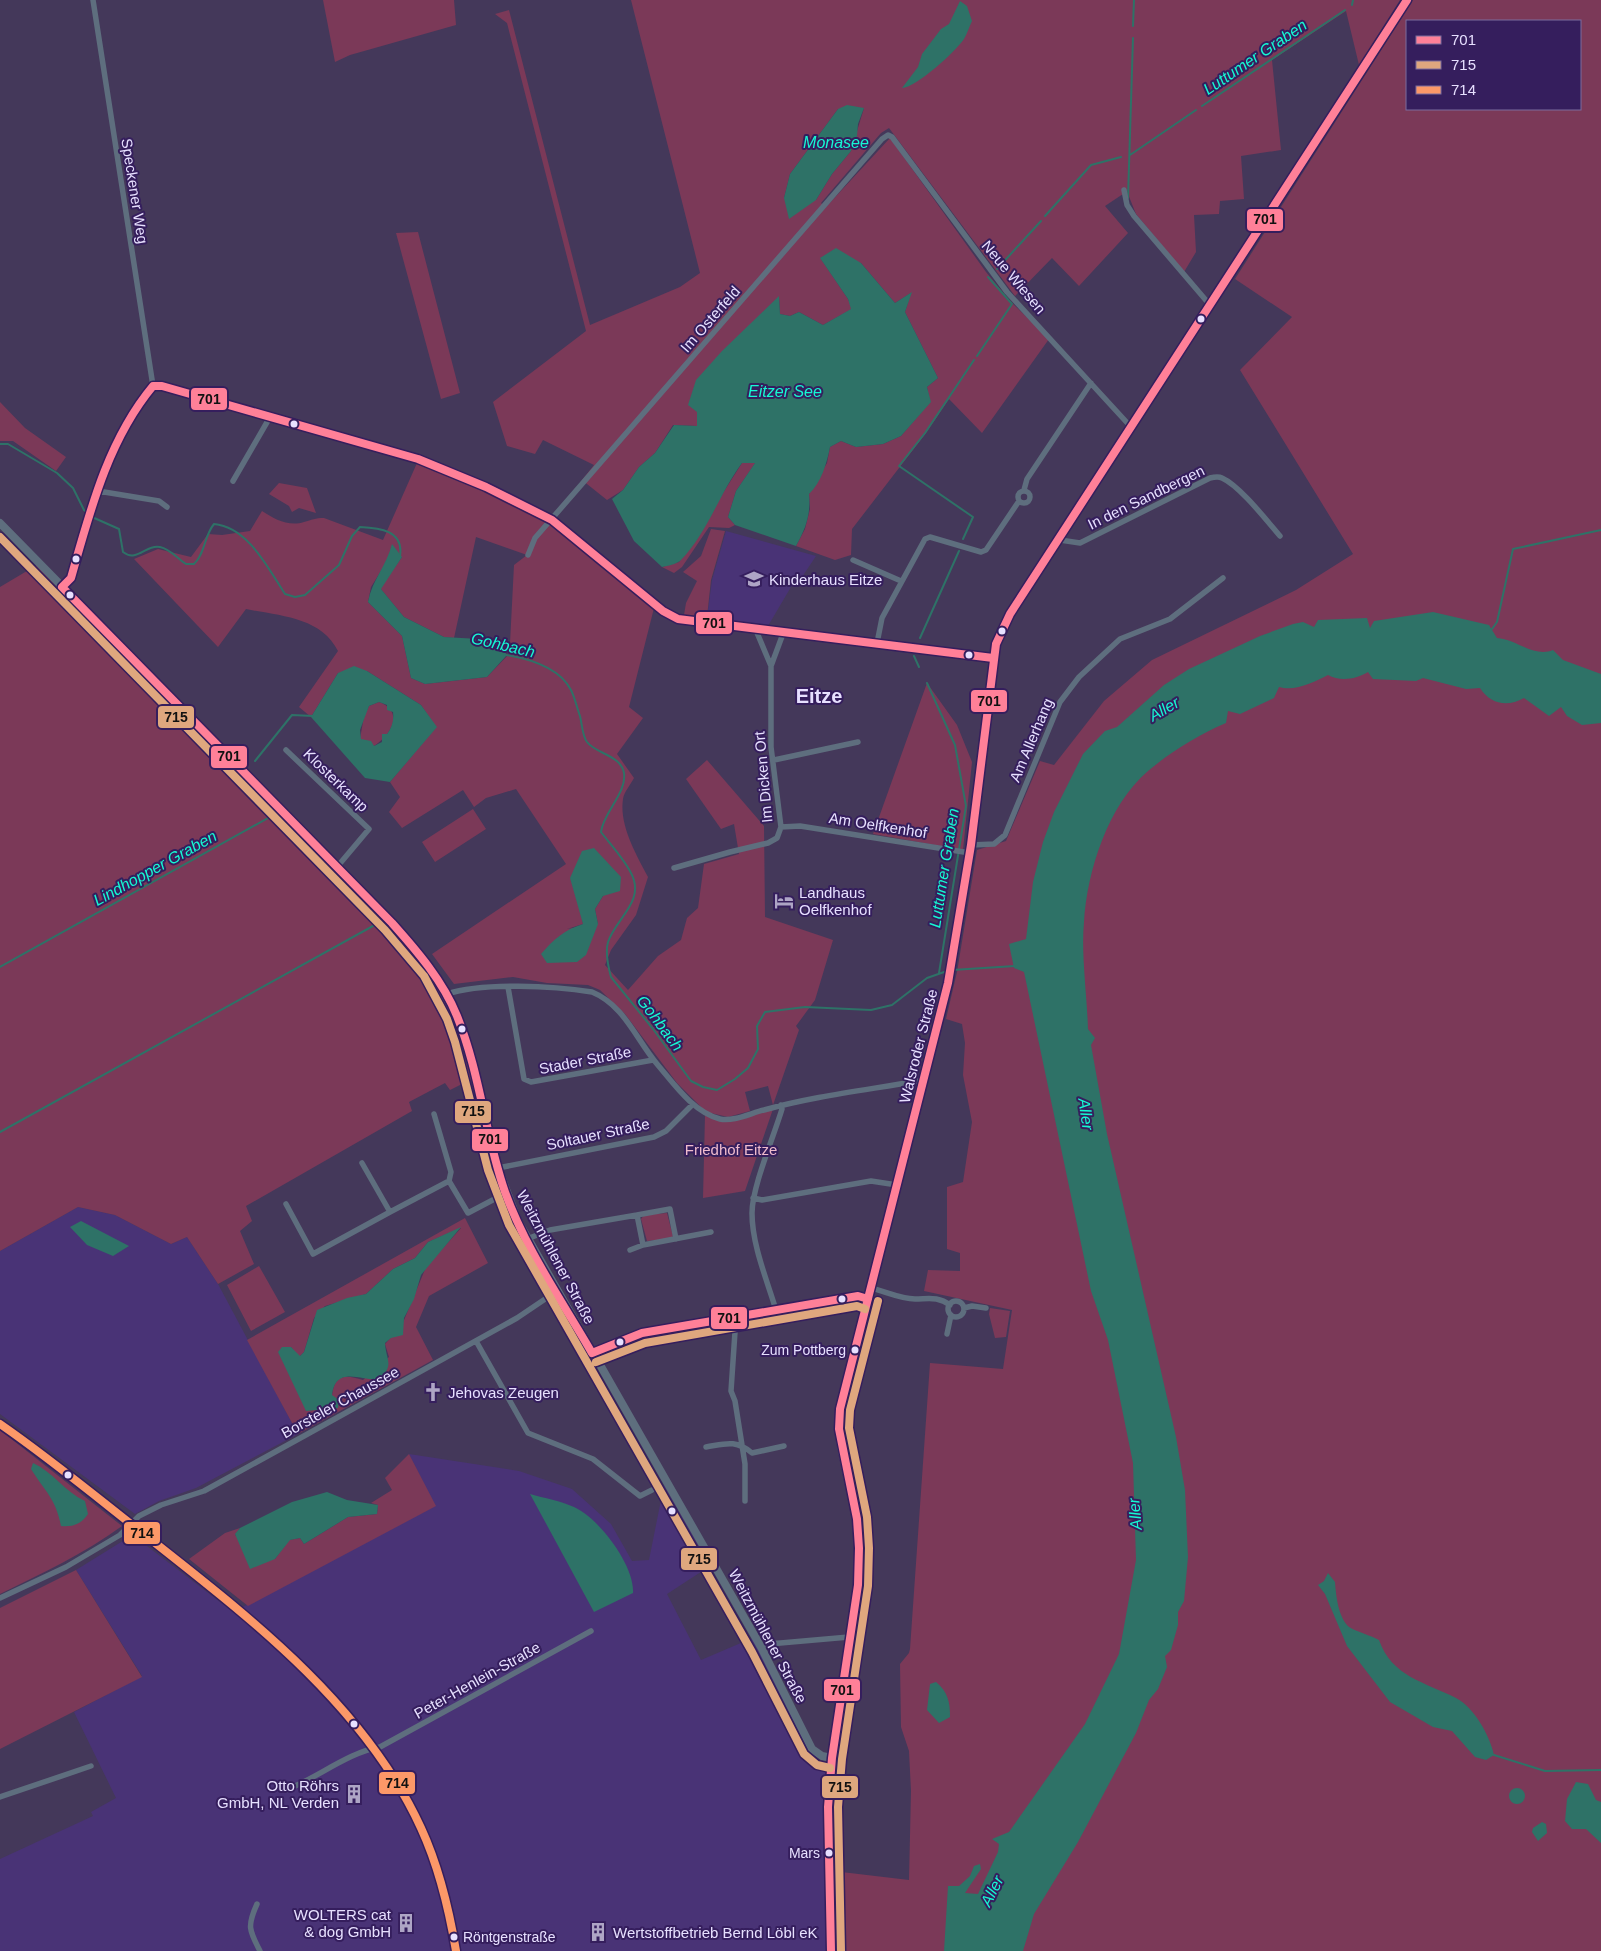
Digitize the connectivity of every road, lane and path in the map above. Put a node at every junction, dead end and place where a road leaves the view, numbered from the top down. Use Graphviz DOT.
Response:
graph roads {
  1 [pos="93,0"];
  2 [pos="1407,0"];
  3 [pos="888,135"];
  4 [pos="1124,190"];
  5 [pos="1210,305"];
  6 [pos="1091,383"];
  7 [pos="153,386"];
  8 [pos="270,417"];
  9 [pos="1131,427"];
  10 [pos="233,481"];
  11 [pos="1024,490"];
  12 [pos="98,491"];
  13 [pos="1019,501"];
  14 [pos="166,507"];
  15 [pos="552,520"];
  16 [pos="0,523"];
  17 [pos="1280,536"];
  18 [pos="1060,540"];
  19 [pos="528,555"];
  20 [pos="853,560"];
  21 [pos="1223,578"];
  22 [pos="901,581"];
  23 [pos="62,587"];
  24 [pos="756,628"];
  25 [pos="784,631"];
  26 [pos="877,643"];
  27 [pos="993,658"];
  28 [pos="771,666"];
  29 [pos="858,742"];
  30 [pos="286,750"];
  31 [pos="774,760"];
  32 [pos="781,827"];
  33 [pos="969,850"];
  34 [pos="337,867"];
  35 [pos="674,868"];
  36 [pos="508,987"];
  37 [pos="447,994"];
  38 [pos="653,1060"];
  39 [pos="923,1082"];
  40 [pos="693,1104"];
  41 [pos="781,1105"];
  42 [pos="434,1114"];
  43 [pos="362,1163"];
  44 [pos="498,1168"];
  45 [pos="449,1181"];
  46 [pos="897,1185"];
  47 [pos="506,1193"];
  48 [pos="754,1198"];
  49 [pos="286,1204"];
  50 [pos="390,1212"];
  51 [pos="637,1215"];
  52 [pos="711,1232"];
  53 [pos="527,1239"];
  54 [pos="676,1239"];
  55 [pos="643,1245"];
  56 [pos="630,1250"];
  57 [pos="871,1288"];
  58 [pos="557,1292"];
  59 [pos="868,1299"];
  60 [pos="950,1305"];
  61 [pos="964,1308"];
  62 [pos="986,1308"];
  63 [pos="776,1310"];
  64 [pos="951,1315"];
  65 [pos="736,1317"];
  66 [pos="947,1334"];
  67 [pos="476,1341"];
  68 [pos="592,1353"];
  69 [pos="0,1424"];
  70 [pos="743,1445"];
  71 [pos="784,1446"];
  72 [pos="706,1447"];
  73 [pos="652,1490"];
  74 [pos="745,1501"];
  75 [pos="132,1525"];
  76 [pos="0,1598"];
  77 [pos="591,1631"];
  78 [pos="850,1636"];
  79 [pos="761,1647"];
  80 [pos="373,1748"];
  81 [pos="832,1758"];
  82 [pos="91,1766"];
  83 [pos="286,1790"];
  84 [pos="0,1798"];
  85 [pos="257,1904"];
  86 [pos="260,1951"];
  87 [pos="456,1951"];
  88 [pos="831,1951"];
  1 -- 7 [label="street, Speckener Weg"];
  2 -- 5 [label="main road, Walsroder Straße"];
  3 -- 6 [label="street, Neue Wiesen"];
  3 -- 15 [label="street, Im Osterfeld"];
  4 -- 5 [label="street"];
  5 -- 9 [label="main road, Walsroder Straße"];
  6 -- 9 [label="street, Neue Wiesen"];
  6 -- 11 [label="street"];
  7 -- 8 [label="street"];
  7 -- 12 [label="street"];
  8 -- 10 [label="street"];
  8 -- 15 [label="street"];
  9 -- 18 [label="main road, Walsroder Straße"];
  11 -- 13 [label="street"];
  11 -- 13 [label="street"];
  12 -- 14 [label="street"];
  12 -- 23 [label="street"];
  13 -- 22 [label="street"];
  15 -- 19 [label="street, Im Osterfeld"];
  15 -- 24 [label="street"];
  16 -- 23 [label="street, Weitzmühlener Straße"];
  17 -- 18 [label="street, In den Sandbergen"];
  18 -- 27 [label="main road, Walsroder Straße"];
  20 -- 22 [label="street"];
  21 -- 33 [label="street, Am Allerhang"];
  22 -- 26 [label="street"];
  23 -- 34 [label="street, Weitzmühlener Straße"];
  24 -- 25 [label="street"];
  24 -- 28 [label="street, Im Dicken Ort"];
  25 -- 26 [label="street"];
  25 -- 28 [label="street, Im Dicken Ort"];
  26 -- 27 [label="street"];
  27 -- 33 [label="main road, Walsroder Straße"];
  28 -- 31 [label="street, Im Dicken Ort"];
  29 -- 31 [label="street"];
  30 -- 34 [label="street, Klosterkamp"];
  31 -- 32 [label="street, Im Dicken Ort"];
  32 -- 33 [label="street, Am Oelfkenhof"];
  32 -- 35 [label="street, Im Dicken Ort"];
  33 -- 39 [label="main road, Walsroder Straße"];
  34 -- 37 [label="street, Weitzmühlener Straße"];
  36 -- 37 [label="street"];
  36 -- 38 [label="street"];
  36 -- 38 [label="street, Stader Straße"];
  37 -- 44 [label="street, Weitzmühlener Straße"];
  38 -- 40 [label="street"];
  39 -- 41 [label="street"];
  39 -- 46 [label="main road, Walsroder Straße"];
  40 -- 41 [label="street"];
  40 -- 44 [label="street, Soltauer Straße"];
  41 -- 48 [label="street"];
  42 -- 45 [label="street"];
  43 -- 50 [label="street"];
  44 -- 47 [label="street, Weitzmühlener Straße"];
  45 -- 47 [label="street"];
  45 -- 50 [label="street"];
  46 -- 48 [label="street"];
  46 -- 57 [label="main road, Walsroder Straße"];
  47 -- 53 [label="street, Weitzmühlener Straße"];
  48 -- 63 [label="street"];
  49 -- 50 [label="street"];
  51 -- 53 [label="street"];
  51 -- 54 [label="street"];
  51 -- 55 [label="street"];
  52 -- 54 [label="street"];
  53 -- 58 [label="street, Weitzmühlener Straße"];
  54 -- 55 [label="street"];
  55 -- 56 [label="street"];
  57 -- 59 [label="main road, Walsroder Straße"];
  57 -- 60 [label="street"];
  58 -- 67 [label="street, Borsteler Chaussee"];
  58 -- 68 [label="street, Weitzmühlener Straße"];
  59 -- 63 [label="street"];
  59 -- 78 [label="main road, Walsroder Straße"];
  60 -- 61 [label="street"];
  60 -- 64 [label="street"];
  61 -- 62 [label="street"];
  61 -- 64 [label="street"];
  63 -- 65 [label="street"];
  64 -- 66 [label="street"];
  65 -- 68 [label="street"];
  65 -- 70 [label="street"];
  67 -- 73 [label="street"];
  67 -- 75 [label="street, Borsteler Chaussee"];
  68 -- 79 [label="street, Weitzmühlener Straße"];
  69 -- 75 [label="street"];
  70 -- 71 [label="street"];
  70 -- 72 [label="street"];
  70 -- 74 [label="street"];
  75 -- 76 [label="street, Borsteler Chaussee"];
  75 -- 80 [label="street"];
  77 -- 80 [label="street, Peter-Henlein-Straße"];
  78 -- 79 [label="street"];
  78 -- 81 [label="main road, Walsroder Straße"];
  79 -- 81 [label="street, Weitzmühlener Straße"];
  80 -- 83 [label="street, Peter-Henlein-Straße"];
  80 -- 87 [label="street"];
  81 -- 88 [label="main road, Walsroder Straße"];
  82 -- 84 [label="street"];
  85 -- 86 [label="street"];
}
